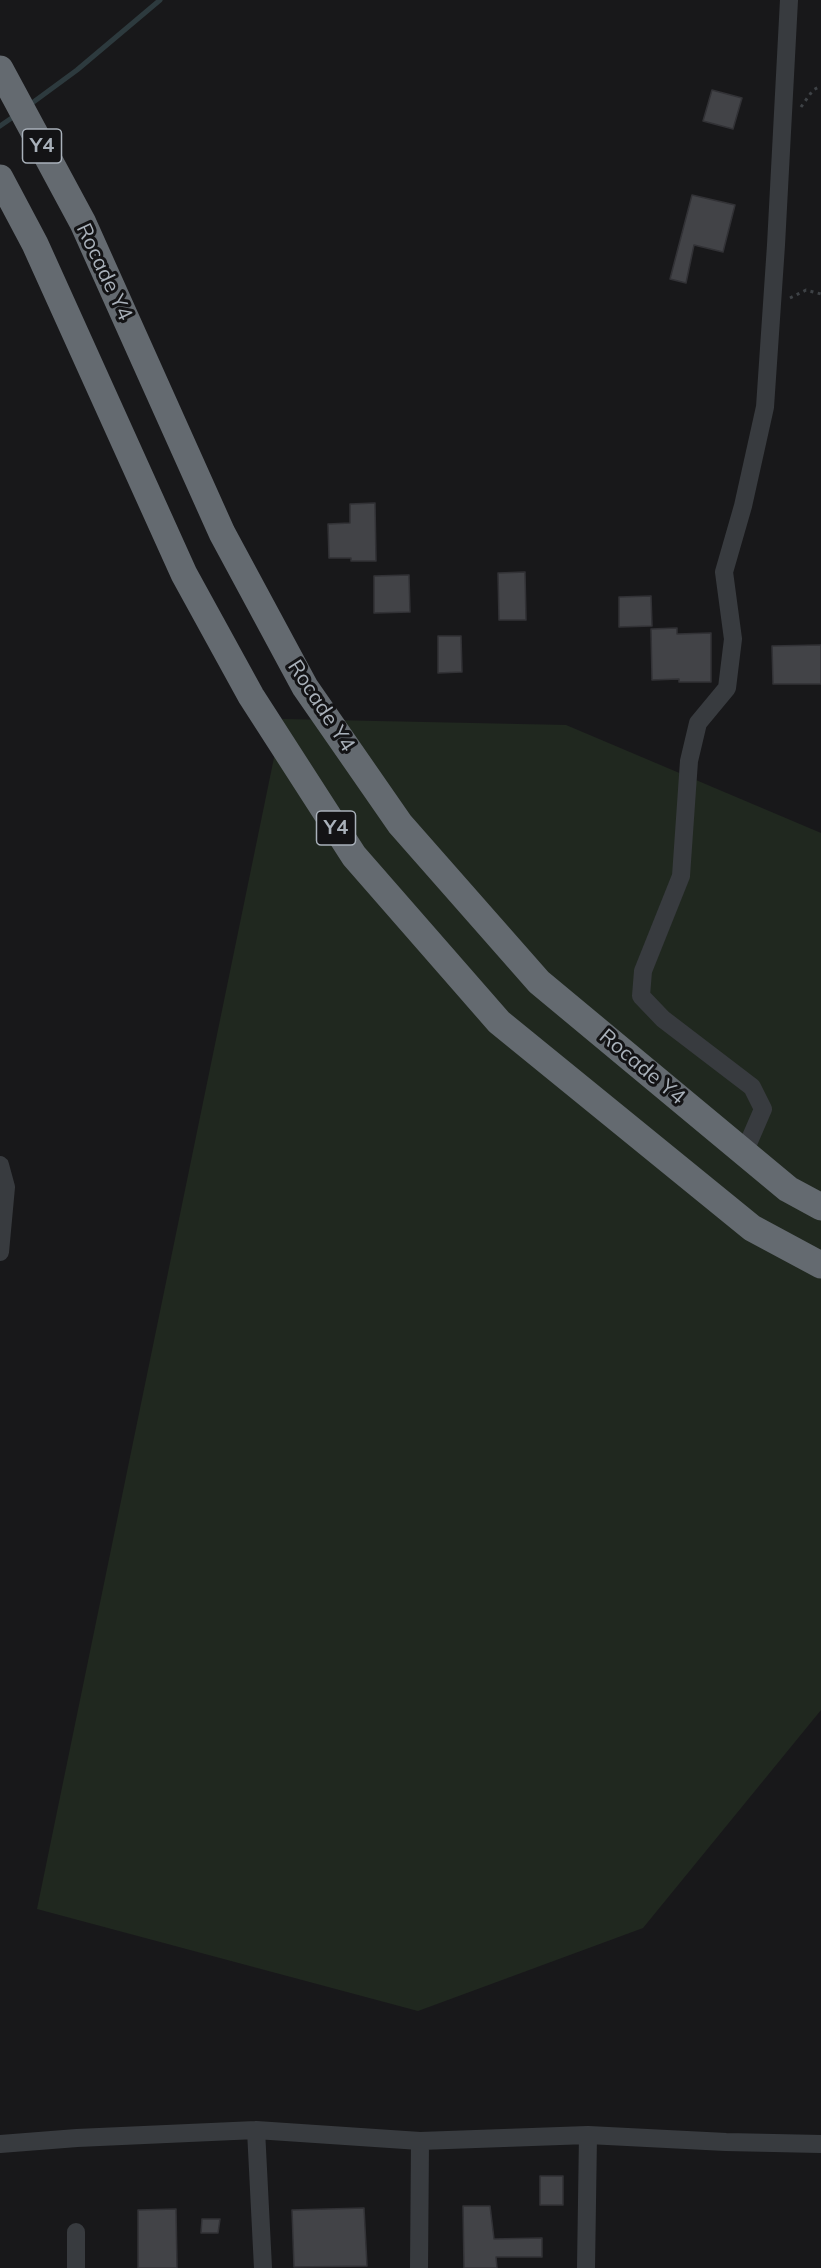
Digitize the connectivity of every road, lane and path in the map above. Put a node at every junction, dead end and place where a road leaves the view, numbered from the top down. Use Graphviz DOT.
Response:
graph roads {
  1 [pos="789,0"];
  2 [pos="0,69"];
  3 [pos="0,178"];
  4 [pos="821,294"];
  5 [pos="772,306"];
  6 [pos="744,1153"];
  7 [pos="0,1165"];
  8 [pos="821,1207"];
  9 [pos="0,1252"];
  10 [pos="821,1265"];
  11 [pos="256,2130"];
  12 [pos="588,2135"];
  13 [pos="420,2141"];
  14 [pos="0,2144"];
  15 [pos="821,2144"];
  16 [pos="76,2232"];
  17 [pos="76,2268"];
  18 [pos="263,2268"];
  19 [pos="419,2268"];
  20 [pos="586,2268"];
  1 -- 5 [label="street"];
  2 -- 6 [label="highway, Rocade Y4 / Y4"];
  3 -- 10 [label="highway, Y4"];
  4 -- 5 [label="path"];
  5 -- 6 [label="street"];
  6 -- 8 [label="highway, Rocade Y4 / Y4"];
  7 -- 9 [label="street"];
  11 -- 13 [label="street"];
  11 -- 14 [label="street"];
  11 -- 18 [label="street"];
  12 -- 13 [label="street"];
  12 -- 15 [label="street"];
  12 -- 20 [label="street"];
  13 -- 19 [label="street"];
  16 -- 17 [label="street"];
}
